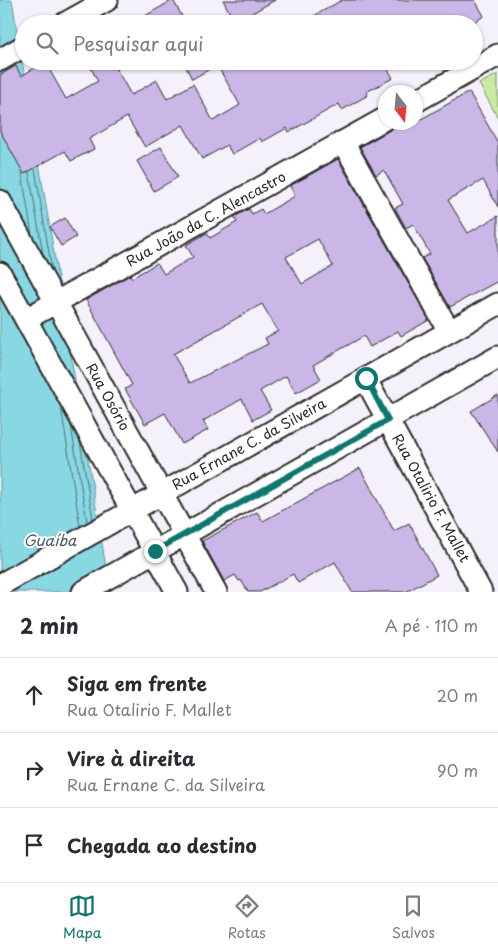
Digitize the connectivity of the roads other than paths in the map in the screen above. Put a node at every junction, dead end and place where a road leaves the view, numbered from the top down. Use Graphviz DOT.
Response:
graph roads {
  1 [pos="107,0"];
  2 [pos="80,15"];
  3 [pos="15,51"];
  4 [pos="498,55"];
  5 [pos="0,60"];
  6 [pos="483,63"];
  7 [pos="471,70"];
  8 [pos="423,97"];
  9 [pos="378,122"];
  10 [pos="343,142"];
  11 [pos="0,201"];
  12 [pos="0,272"];
  13 [pos="56,303"];
  14 [pos="498,304"];
  15 [pos="26,319"];
  16 [pos="449,331"];
  17 [pos="498,357"];
  18 [pos="366,378"];
  19 [pos="388,420"];
  20 [pos="162,494"];
  21 [pos="132,510"];
  22 [pos="184,535"];
  23 [pos="155,551"];
  24 [pos="0,585"];
  25 [pos="83,592"];
  26 [pos="177,592"];
  27 [pos="216,592"];
  28 [pos="481,592"];
  1 -- 2 [label="street"];
  3 -- 5 [label="street"];
  4 -- 6 [label="street"];
  7 -- 8 [label="street"];
  9 -- 10 [label="street, Rua João da C. Alencastro"];
  10 -- 13 [label="street, Rua João da C. Alencastro"];
  10 -- 16 [label="street"];
  11 -- 13 [label="street, Rua Osório"];
  12 -- 15 [label="street"];
  13 -- 15 [label="street, Rua João da C. Alencastro"];
  13 -- 20 [label="street, Rua Osório"];
  14 -- 16 [label="street, Rua Ernane C. da Silveira"];
  15 -- 21 [label="street"];
  16 -- 18 [label="street, Rua Ernane C. da Silveira"];
  17 -- 19 [label="street"];
  18 -- 19 [label="street, Rua Otalirio F. Mallet"];
  18 -- 20 [label="street, Rua Ernane C. da Silveira"];
  19 -- 22 [label="street"];
  19 -- 28 [label="street, Rua Otalirio F. Mallet"];
  20 -- 21 [label="street, Rua Ernane C. da Silveira"];
  20 -- 22 [label="street, Rua Osório"];
  21 -- 23 [label="street"];
  21 -- 24 [label="street, Rua Ernane C. da Silveira"];
  22 -- 23 [label="street"];
  22 -- 27 [label="street, Rua Osório"];
  23 -- 25 [label="street"];
  23 -- 26 [label="street"];
}
